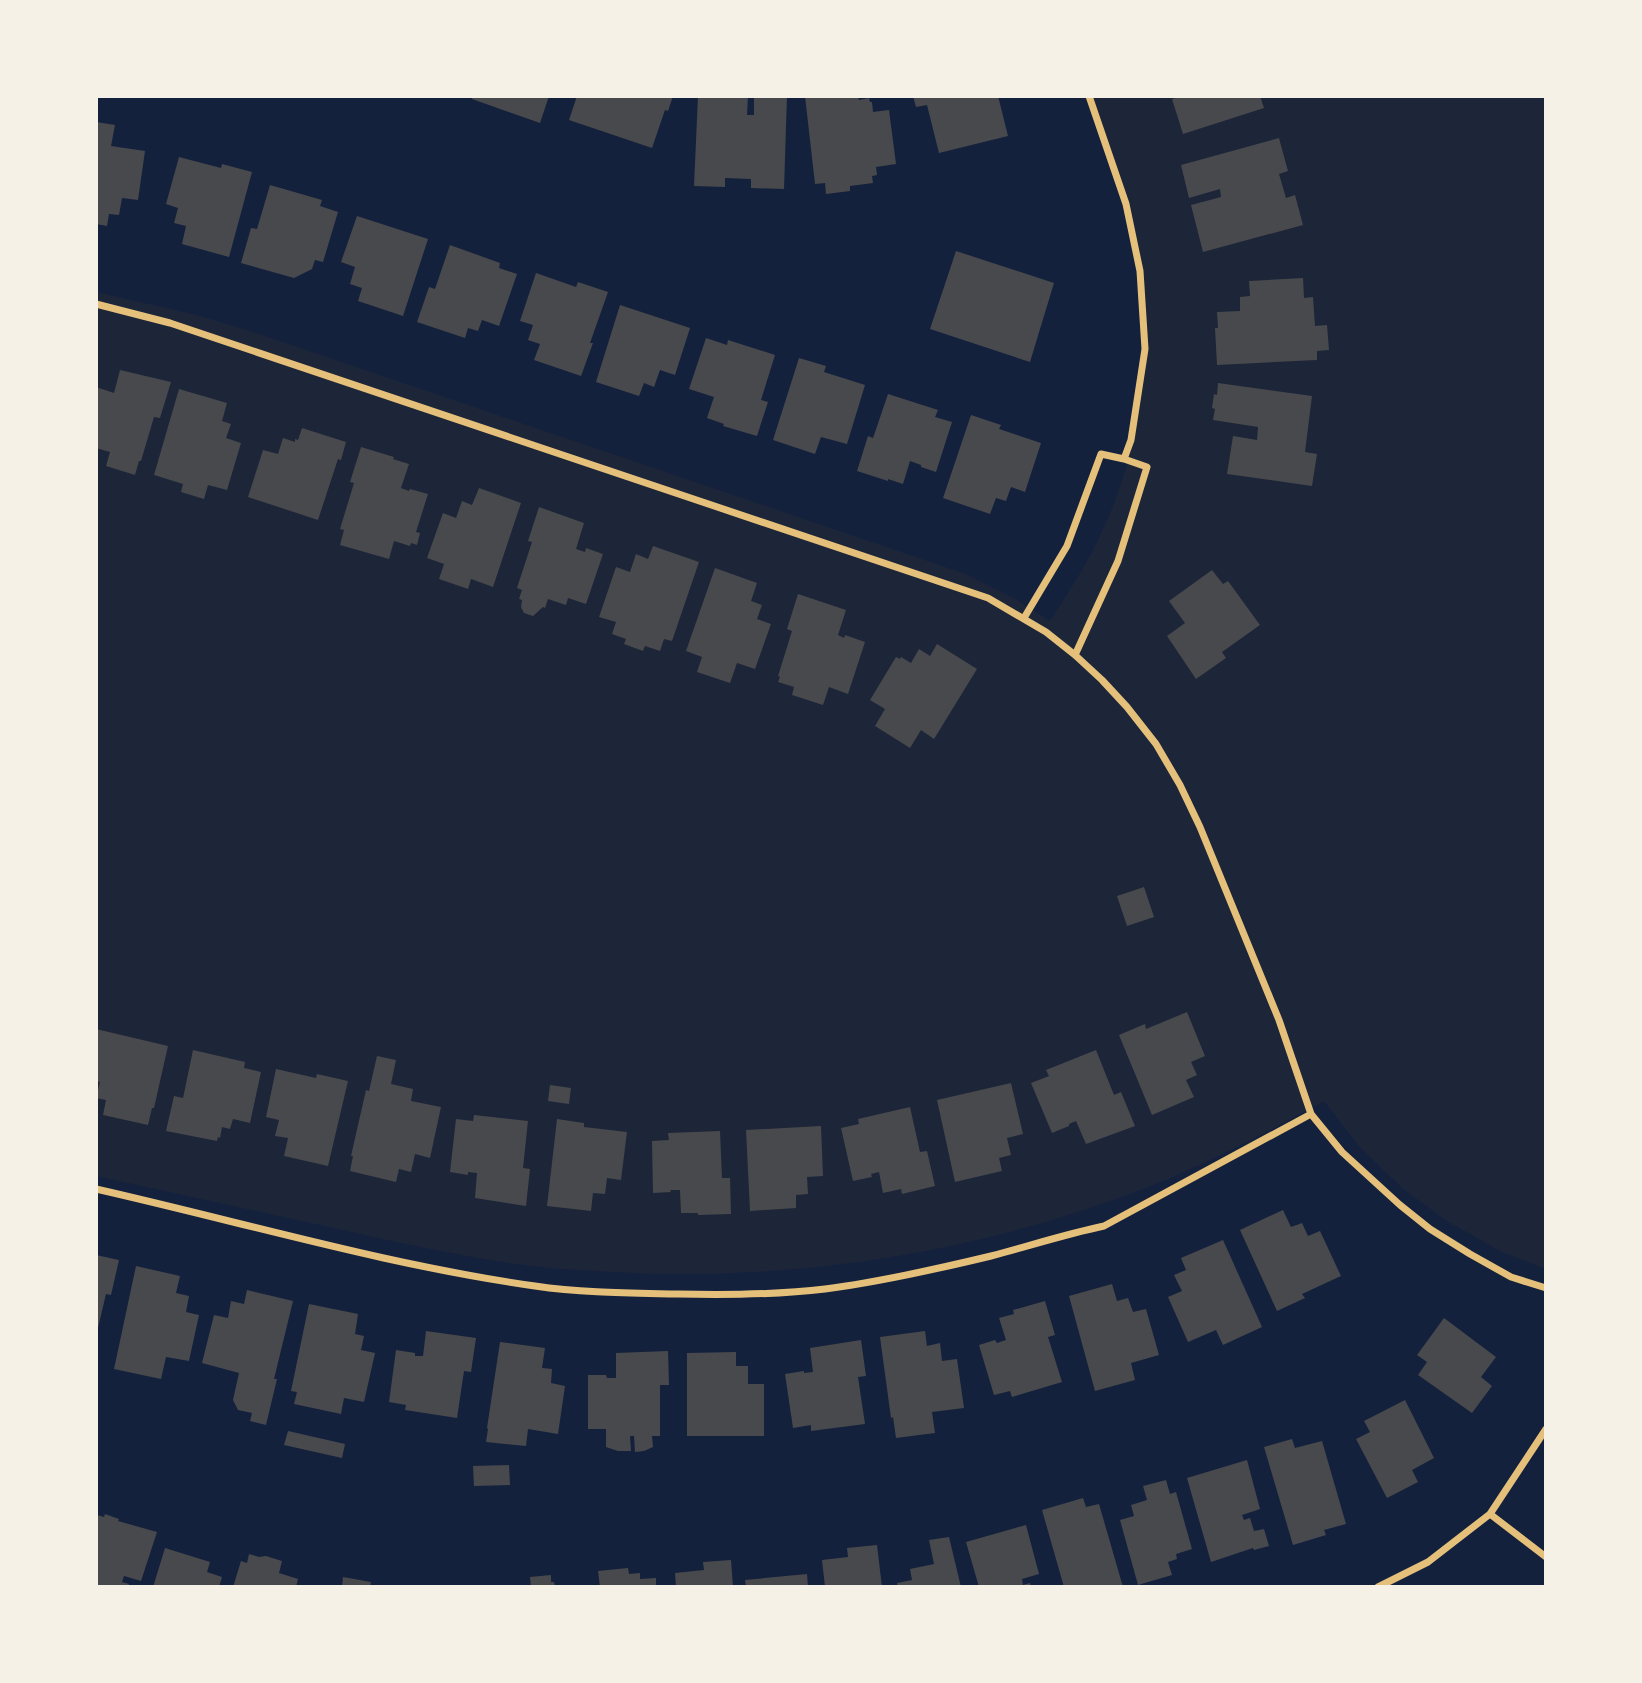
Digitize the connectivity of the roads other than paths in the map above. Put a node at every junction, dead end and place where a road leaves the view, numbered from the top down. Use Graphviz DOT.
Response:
graph roads {
  1 [pos="1089,96"];
  2 [pos="96,304"];
  3 [pos="1124,459"];
  4 [pos="1024,618"];
  5 [pos="1075,655"];
  6 [pos="1311,1114"];
  7 [pos="96,1189"];
  8 [pos="1546,1288"];
  9 [pos="1546,1429"];
  10 [pos="1490,1514"];
  11 [pos="1546,1557"];
  12 [pos="1378,1587"];
  1 -- 3 [label="street"];
  2 -- 4 [label="street"];
  3 -- 4 [label="street"];
  3 -- 5 [label="street"];
  4 -- 5 [label="street"];
  5 -- 6 [label="street"];
  6 -- 7 [label="street"];
  6 -- 8 [label="street"];
  9 -- 10 [label="street"];
  10 -- 11 [label="street"];
  10 -- 12 [label="street"];
}
